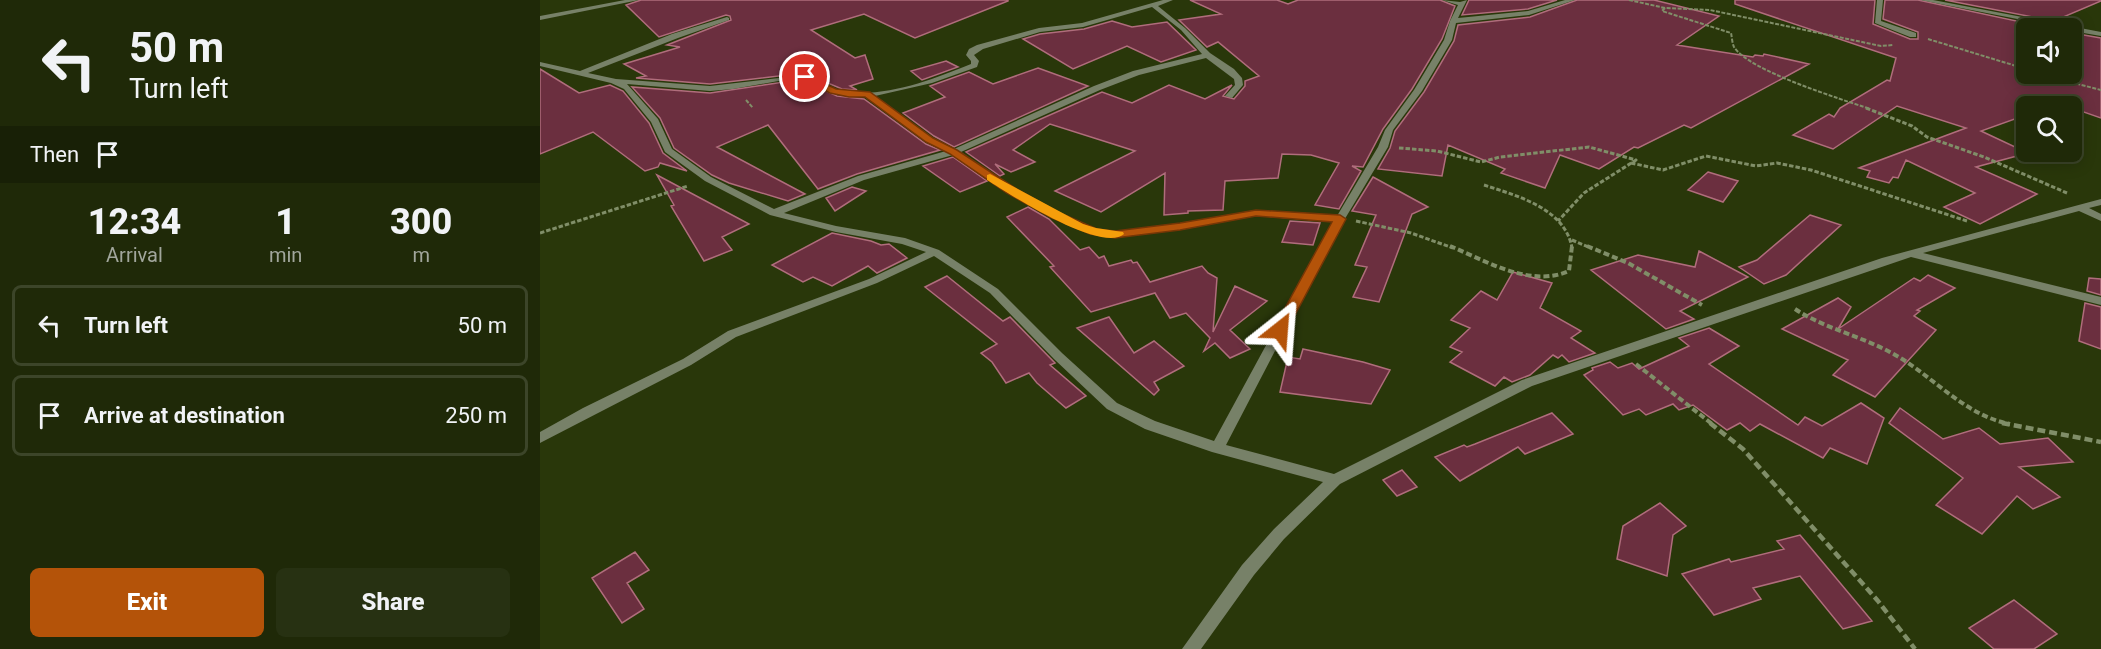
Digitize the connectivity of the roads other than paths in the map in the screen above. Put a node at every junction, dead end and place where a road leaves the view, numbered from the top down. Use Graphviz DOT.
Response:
graph roads {
  1 [pos="636,0"];
  2 [pos="1170,0"];
  3 [pos="1445,0"];
  4 [pos="1572,0"];
  5 [pos="1880,0"];
  6 [pos="1923,0"];
  7 [pos="1934,0"];
  8 [pos="1942,0"];
  9 [pos="1463,2"];
  10 [pos="1153,5"];
  11 [pos="540,18"];
  12 [pos="2018,18"];
  13 [pos="727,19"];
  14 [pos="1454,21"];
  15 [pos="2082,30"];
  16 [pos="2101,34"];
  17 [pos="1913,35"];
  18 [pos="1207,55"];
  19 [pos="540,64"];
  20 [pos="581,73"];
  21 [pos="614,81"];
  22 [pos="867,94"];
  23 [pos="1228,96"];
  24 [pos="954,152"];
  25 [pos="2096,203"];
  26 [pos="2079,207"];
  27 [pos="774,213"];
  28 [pos="2101,218"];
  29 [pos="1340,219"];
  30 [pos="935,252"];
  31 [pos="1911,253"];
  32 [pos="2101,301"];
  33 [pos="540,438"];
  34 [pos="1217,448"];
  35 [pos="1335,480"];
  36 [pos="1191,649"];
  1 -- 11 [label="street"];
  2 -- 10 [label="street"];
  3 -- 9 [label="street"];
  4 -- 14 [label="street"];
  5 -- 17 [label="street"];
  6 -- 12 [label="street"];
  7 -- 8 [label="street"];
  9 -- 14 [label="street"];
  10 -- 18 [label="street"];
  10 -- 22 [label="street"];
  13 -- 20 [label="street"];
  14 -- 29 [label="street"];
  15 -- 16 [label="street"];
  18 -- 23 [label="street"];
  18 -- 24 [label="street"];
  19 -- 20 [label="street"];
  20 -- 21 [label="street"];
  21 -- 22 [label="street"];
  21 -- 27 [label="street"];
  22 -- 24 [label="street"];
  24 -- 27 [label="street"];
  24 -- 29 [label="street"];
  25 -- 26 [label="street"];
  26 -- 28 [label="street"];
  26 -- 31 [label="street"];
  27 -- 30 [label="street"];
  29 -- 34 [label="street"];
  30 -- 33 [label="street"];
  30 -- 34 [label="street"];
  31 -- 32 [label="street"];
  31 -- 35 [label="street"];
  34 -- 35 [label="street"];
  35 -- 36 [label="street"];
}
